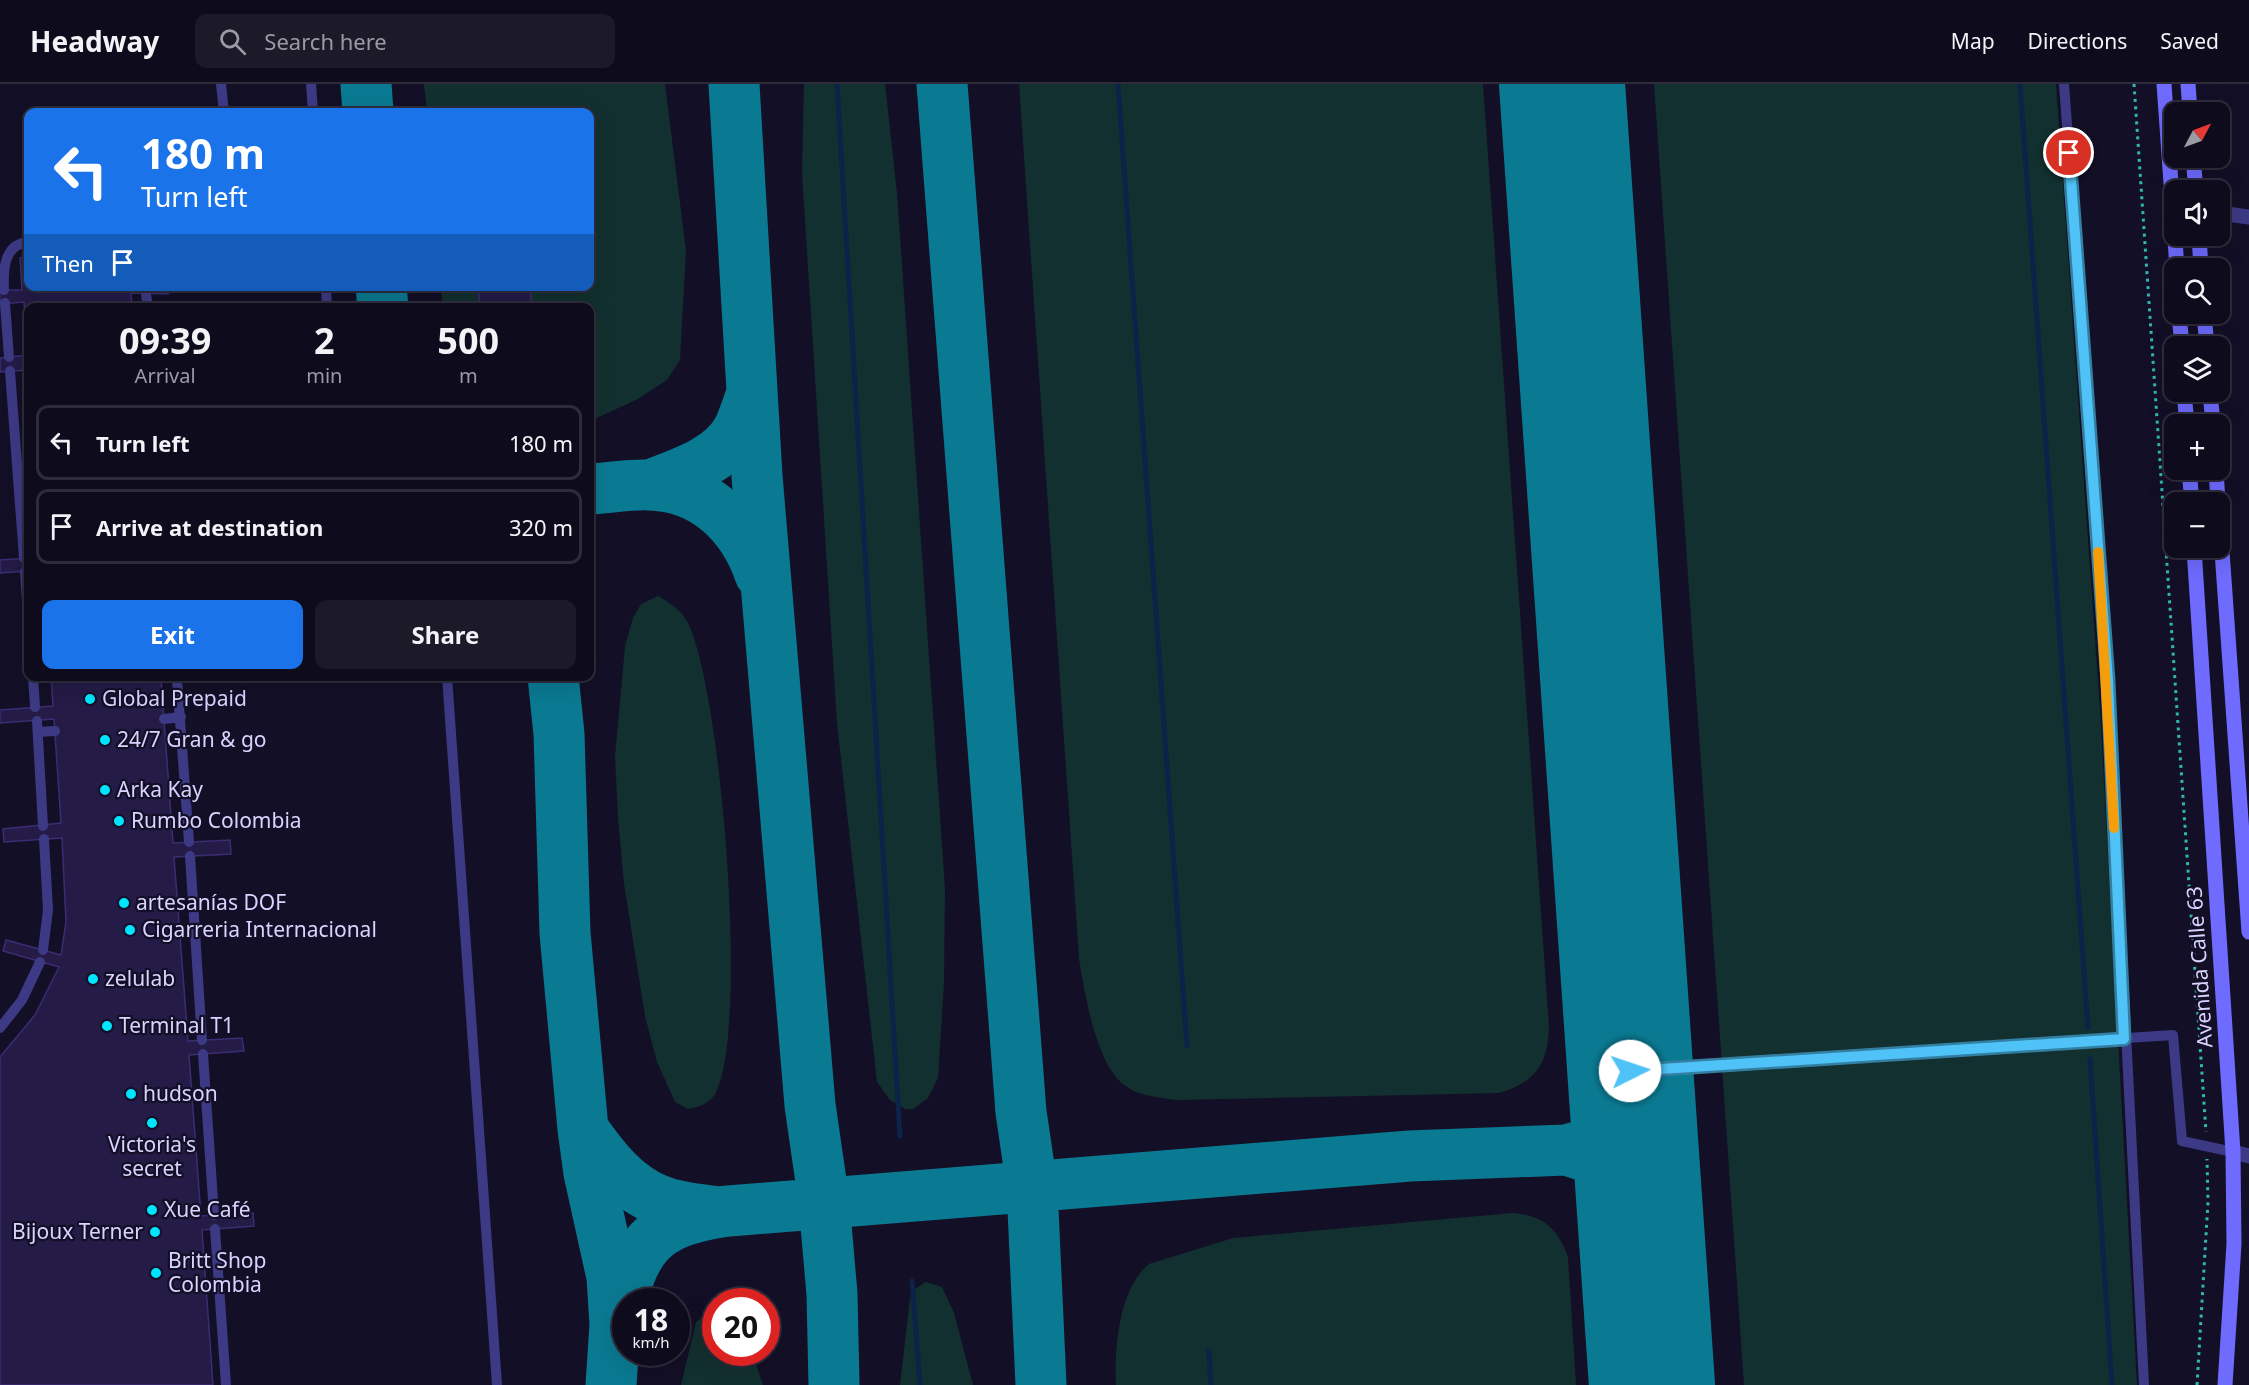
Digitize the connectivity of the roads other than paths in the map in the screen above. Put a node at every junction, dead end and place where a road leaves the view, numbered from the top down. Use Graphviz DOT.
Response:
graph roads {
  1 [pos="221,84"];
  2 [pos="311,84"];
  3 [pos="2064,84"];
  4 [pos="2164,84"];
  5 [pos="2188,84"];
  6 [pos="2189,102"];
  7 [pos="224,108"];
  8 [pos="313,108"];
  9 [pos="2230,214"];
  10 [pos="2249,217"];
  11 [pos="24,243"];
  12 [pos="2175,258"];
  13 [pos="4,290"];
  14 [pos="146,294"];
  15 [pos="5,303"];
  16 [pos="147,303"];
  17 [pos="9,357"];
  18 [pos="10,371"];
  19 [pos="24,558"];
  20 [pos="2195,558"];
  21 [pos="2222,558"];
  22 [pos="33,681"];
  23 [pos="177,681"];
  24 [pos="447,681"];
  25 [pos="36,707"];
  26 [pos="181,717"];
  27 [pos="164,719"];
  28 [pos="36,721"];
  29 [pos="55,731"];
  30 [pos="38,732"];
  31 [pos="43,826"];
  32 [pos="44,839"];
  33 [pos="189,842"];
  34 [pos="190,856"];
  35 [pos="2249,932"];
  36 [pos="43,950"];
  37 [pos="40,962"];
  38 [pos="0,1028"];
  39 [pos="2124,1039"];
  40 [pos="202,1040"];
  41 [pos="203,1054"];
  42 [pos="1630,1071"];
  43 [pos="2233,1152"];
  44 [pos="2249,1156"];
  45 [pos="214,1215"];
  46 [pos="215,1229"];
  47 [pos="226,1385"];
  48 [pos="497,1385"];
  49 [pos="2144,1385"];
  50 [pos="2225,1385"];
  1 -- 7 [label="lane"];
  2 -- 8 [label="lane"];
  3 -- 39 [label="lane"];
  4 -- 12 [label="main road"];
  5 -- 6 [label="main road"];
  9 -- 10 [label="street"];
  11 -- 13 [label="lane"];
  14 -- 16 [label="lane"];
  15 -- 17 [label="lane"];
  18 -- 19 [label="lane"];
  20 -- 43 [label="main road, Avenida Calle 63"];
  21 -- 35 [label="main road"];
  22 -- 25 [label="lane"];
  23 -- 26 [label="lane"];
  24 -- 48 [label="lane"];
  26 -- 27 [label="lane"];
  26 -- 33 [label="lane"];
  28 -- 30 [label="lane"];
  29 -- 30 [label="lane"];
  30 -- 31 [label="lane"];
  32 -- 36 [label="lane"];
  34 -- 40 [label="lane"];
  37 -- 38 [label="lane"];
  39 -- 42 [label="lane"];
  39 -- 43 [label="lane"];
  39 -- 49 [label="lane"];
  41 -- 45 [label="lane"];
  43 -- 44 [label="street"];
  43 -- 50 [label="main road, Avenida Calle 63"];
  46 -- 47 [label="lane"];
}
